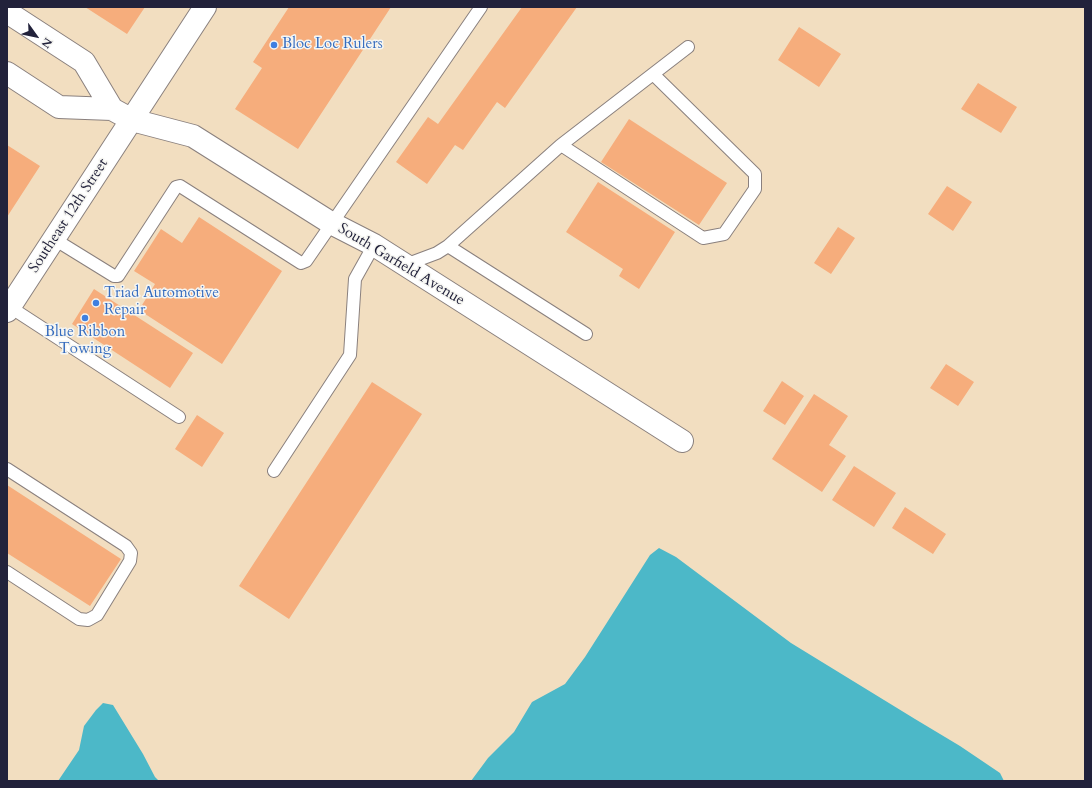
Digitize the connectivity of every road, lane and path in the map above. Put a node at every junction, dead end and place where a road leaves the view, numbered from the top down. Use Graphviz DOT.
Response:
graph roads {
  1 [pos="205,7"];
  2 [pos="481,7"];
  3 [pos="7,12"];
  4 [pos="688,47"];
  5 [pos="7,73"];
  6 [pos="653,74"];
  7 [pos="112,109"];
  8 [pos="132,120"];
  9 [pos="561,145"];
  10 [pos="332,223"];
  11 [pos="54,239"];
  12 [pos="374,245"];
  13 [pos="448,246"];
  14 [pos="405,265"];
  15 [pos="8,309"];
  16 [pos="586,334"];
  17 [pos="179,417"];
  18 [pos="682,441"];
  19 [pos="7,469"];
  20 [pos="274,471"];
  21 [pos="7,572"];
  1 -- 8 [label="street, Southeast 12th Street"];
  2 -- 10 [label="lane"];
  3 -- 7 [label="street"];
  4 -- 6 [label="lane"];
  5 -- 7 [label="street, South Garfield Avenue"];
  6 -- 9 [label="lane"];
  6 -- 9 [label="lane"];
  7 -- 8 [label="street, South Garfield Avenue"];
  8 -- 10 [label="street, South Garfield Avenue"];
  8 -- 11 [label="street, Southeast 12th Street"];
  9 -- 13 [label="lane"];
  10 -- 11 [label="lane"];
  10 -- 12 [label="street, South Garfield Avenue"];
  11 -- 15 [label="street, Southeast 12th Street"];
  12 -- 14 [label="street, South Garfield Avenue"];
  12 -- 20 [label="lane"];
  13 -- 14 [label="lane"];
  13 -- 16 [label="lane"];
  14 -- 18 [label="street, South Garfield Avenue"];
  15 -- 17 [label="lane"];
  19 -- 21 [label="lane"];
}
